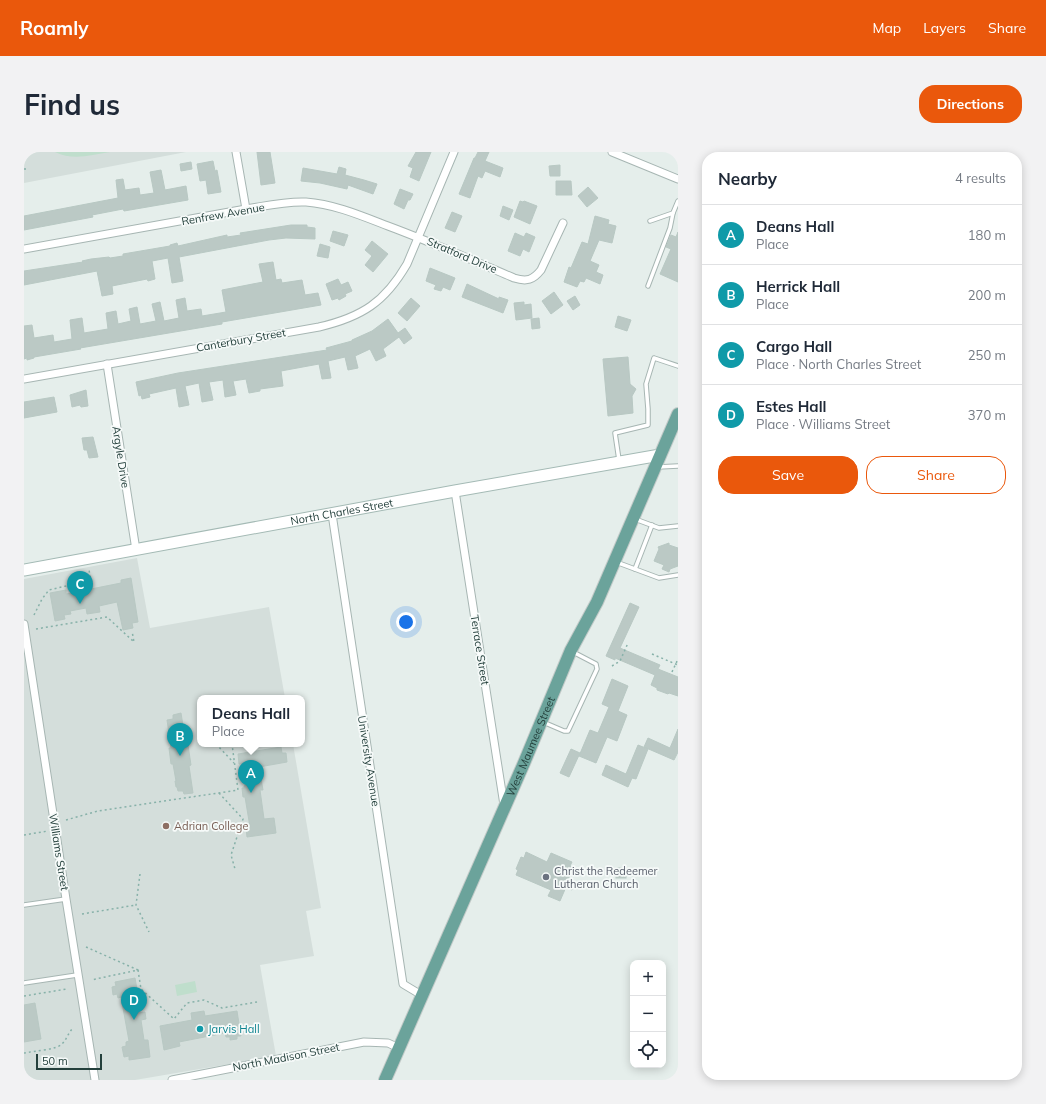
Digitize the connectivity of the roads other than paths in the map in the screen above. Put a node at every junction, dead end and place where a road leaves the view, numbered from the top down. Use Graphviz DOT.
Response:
graph roads {
  1 [pos="236,152"];
  2 [pos="454,152"];
  3 [pos="612,152"];
  4 [pos="677,177"];
  5 [pos="678,201"];
  6 [pos="246,209"];
  7 [pos="674,213"];
  8 [pos="650,220"];
  9 [pos="563,223"];
  10 [pos="418,237"];
  11 [pos="24,249"];
  12 [pos="648,286"];
  13 [pos="107,364"];
  14 [pos="678,366"];
  15 [pos="24,379"];
  16 [pos="678,414"];
  17 [pos="660,456"];
  18 [pos="619,462"];
  19 [pos="678,466"];
  20 [pos="655,467"];
  21 [pos="455,491"];
  22 [pos="332,514"];
  23 [pos="633,519"];
  24 [pos="652,525"];
  25 [pos="678,526"];
  26 [pos="136,550"];
  27 [pos="615,562"];
  28 [pos="635,569"];
  29 [pos="24,570"];
  30 [pos="678,575"];
  31 [pos="24,624"];
  32 [pos="571,650"];
  33 [pos="542,722"];
  34 [pos="504,809"];
  35 [pos="66,899"];
  36 [pos="24,905"];
  37 [pos="78,975"];
  38 [pos="24,983"];
  39 [pos="423,996"];
  40 [pos="399,1048"];
  41 [pos="95,1080"];
  42 [pos="172,1080"];
  43 [pos="385,1080"];
  1 -- 6 [label="street"];
  2 -- 10 [label="street, Stratford Drive"];
  3 -- 4 [label="street"];
  5 -- 7 [label="lane"];
  6 -- 10 [label="street, Renfrew Avenue"];
  6 -- 11 [label="street, Renfrew Avenue"];
  7 -- 8 [label="lane"];
  7 -- 12 [label="lane"];
  9 -- 10 [label="street, Stratford Drive"];
  10 -- 13 [label="street, Canterbury Street"];
  13 -- 15 [label="street, Canterbury Street"];
  13 -- 26 [label="street, Argyle Drive"];
  14 -- 18 [label="lane"];
  16 -- 17 [label="main road, West Maumee Street"];
  17 -- 18 [label="street, North Charles Street"];
  17 -- 20 [label="main road, West Maumee Street"];
  18 -- 21 [label="street, North Charles Street"];
  19 -- 20 [label="lane"];
  20 -- 23 [label="main road, West Maumee Street"];
  21 -- 22 [label="street, North Charles Street"];
  21 -- 34 [label="street, Terrace Street"];
  22 -- 26 [label="street, North Charles Street"];
  22 -- 39 [label="street, University Avenue"];
  23 -- 24 [label="lane"];
  23 -- 27 [label="main road, West Maumee Street"];
  24 -- 25 [label="lane"];
  24 -- 28 [label="lane"];
  26 -- 29 [label="street, North Charles Street"];
  27 -- 28 [label="lane"];
  27 -- 32 [label="main road, West Maumee Street"];
  28 -- 30 [label="lane"];
  31 -- 35 [label="street, Williams Street"];
  32 -- 33 [label="main road, West Maumee Street"];
  32 -- 33 [label="lane"];
  33 -- 34 [label="main road, West Maumee Street"];
  34 -- 39 [label="main road, West Maumee Street"];
  35 -- 36 [label="lane"];
  35 -- 37 [label="street, Williams Street"];
  37 -- 38 [label="lane"];
  37 -- 41 [label="street, Williams Street"];
  39 -- 40 [label="main road, West Maumee Street"];
  40 -- 42 [label="street, North Madison Street"];
  40 -- 43 [label="main road, West Maumee Street"];
}
